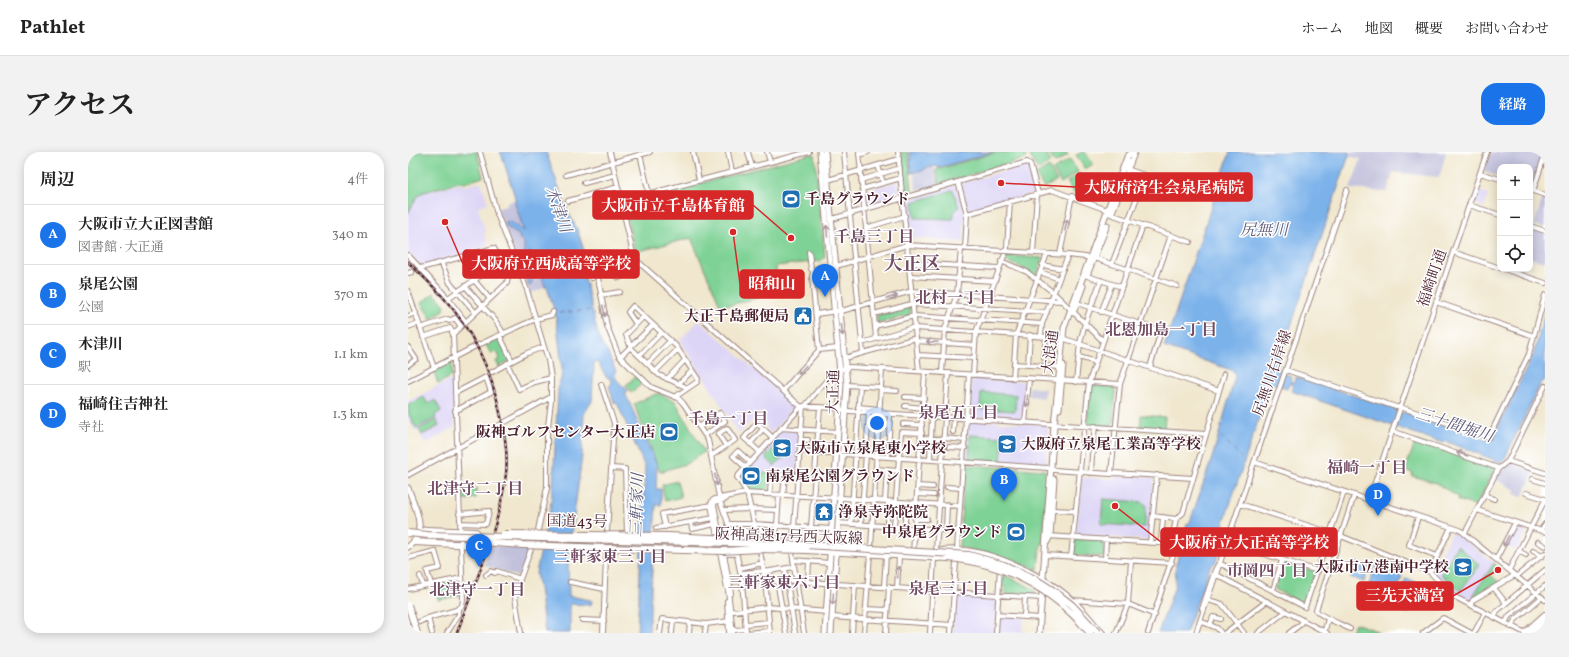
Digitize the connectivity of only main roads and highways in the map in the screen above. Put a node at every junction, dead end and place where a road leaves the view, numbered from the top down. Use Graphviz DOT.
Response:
graph roads {
  1 [pos="820,152"];
  2 [pos="825,152"];
  3 [pos="1131,153"];
  4 [pos="1092,258"];
  5 [pos="833,266"];
  6 [pos="1075,303"];
  7 [pos="838,311"];
  8 [pos="1064,338"];
  9 [pos="1060,381"];
  10 [pos="843,410"];
  11 [pos="1052,470"];
  12 [pos="408,488"];
  13 [pos="837,498"];
  14 [pos="408,533"];
  15 [pos="494,534"];
  16 [pos="537,536"];
  17 [pos="1048,536"];
  18 [pos="458,537"];
  19 [pos="718,537"];
  20 [pos="408,538"];
  21 [pos="417,538"];
  22 [pos="587,539"];
  23 [pos="616,540"];
  24 [pos="580,542"];
  25 [pos="634,542"];
  26 [pos="598,543"];
  27 [pos="512,544"];
  28 [pos="537,546"];
  29 [pos="408,547"];
  30 [pos="833,549"];
  31 [pos="717,551"];
  32 [pos="948,555"];
  33 [pos="831,584"];
  34 [pos="408,606"];
  35 [pos="408,615"];
  36 [pos="1545,620"];
  37 [pos="414,633"];
  38 [pos="418,633"];
  39 [pos="825,633"];
  40 [pos="831,633"];
  41 [pos="1039,633"];
  42 [pos="1088,633"];
  43 [pos="1094,633"];
  44 [pos="1098,633"];
  45 [pos="1103,633"];
  46 [pos="1525,633"];
  47 [pos="1531,633"];
  5 -- 1 [label="main road, 大正通, one-way"];
  2 -- 5 [label="main road, 大正通"];
  3 -- 4 [label="main road, 大浪通"];
  4 -- 6 [label="main road, 大浪通"];
  4 -- 6 [label="main road, 大浪通"];
  5 -- 7 [label="main road, 大正通"];
  6 -- 8 [label="main road, 大浪通"];
  7 -- 10 [label="main road, 大正通"];
  7 -- 10 [label="main road, 大正通, one-way"];
  8 -- 9 [label="main road, 大浪通"];
  8 -- 9 [label="main road, 大浪通"];
  9 -- 11 [label="main road, 大浪通"];
  10 -- 13 [label="main road, 大正通"];
  10 -- 13 [label="main road, 大正通"];
  11 -- 17 [label="main road, 大浪通"];
  11 -- 17 [label="main road, 大浪通"];
  12 -- 21 [label="main road"];
  13 -- 30 [label="main road, 大正通"];
  13 -- 30 [label="main road, 大正通"];
  14 -- 21 [label="highway, 国道43号"];
  14 -- 22 [label="highway, bridge"];
  15 -- 16 [label="highway, bridge"];
  15 -- 18 [label="highway, 国道43号, bridge"];
  15 -- 19 [label="highway, 国道43号, bridge"];
  16 -- 22 [label="highway, bridge"];
  16 -- 23 [label="highway, bridge"];
  17 -- 41 [label="main road, 大浪通"];
  18 -- 21 [label="highway, 国道43号"];
  18 -- 21 [label="highway"];
  18 -- 27 [label="highway, 国道43号, bridge"];
  19 -- 25 [label="highway, bridge"];
  19 -- 30 [label="highway, 国道43号, bridge"];
  20 -- 21 [label="highway, 国道43号"];
  20 -- 24 [label="highway, bridge"];
  21 -- 29 [label="main road"];
  22 -- 23 [label="highway, 阪神高速17号西大阪線, bridge"];
  23 -- 25 [label="highway, 阪神高速17号西大阪線, bridge"];
  24 -- 26 [label="highway, 阪神高速17号西大阪線"];
  24 -- 27 [label="highway, bridge"];
  25 -- 26 [label="highway, 阪神高速17号西大阪線"];
  25 -- 31 [label="highway, bridge"];
  25 -- 43 [label="highway, 阪神高速17号西大阪線, bridge"];
  25 -- 44 [label="highway, 阪神高速17号西大阪線, bridge"];
  26 -- 28 [label="highway, bridge"];
  27 -- 28 [label="highway, 国道43号, bridge"];
  28 -- 31 [label="highway, 国道43号, bridge"];
  30 -- 31 [label="highway, 国道43号, bridge"];
  30 -- 32 [label="highway, 国道43号"];
  30 -- 32 [label="highway, 国道43号"];
  30 -- 33 [label="main road, 大正通"];
  30 -- 33 [label="main road, 大正通"];
  32 -- 42 [label="highway, 国道43号, bridge"];
  32 -- 45 [label="highway, 国道43号, bridge"];
  33 -- 39 [label="main road, 大正通"];
  33 -- 40 [label="main road, 大正通, one-way"];
  34 -- 38 [label="highway, bridge"];
  35 -- 37 [label="highway, bridge"];
  36 -- 46 [label="highway"];
  36 -- 47 [label="highway"];
}
